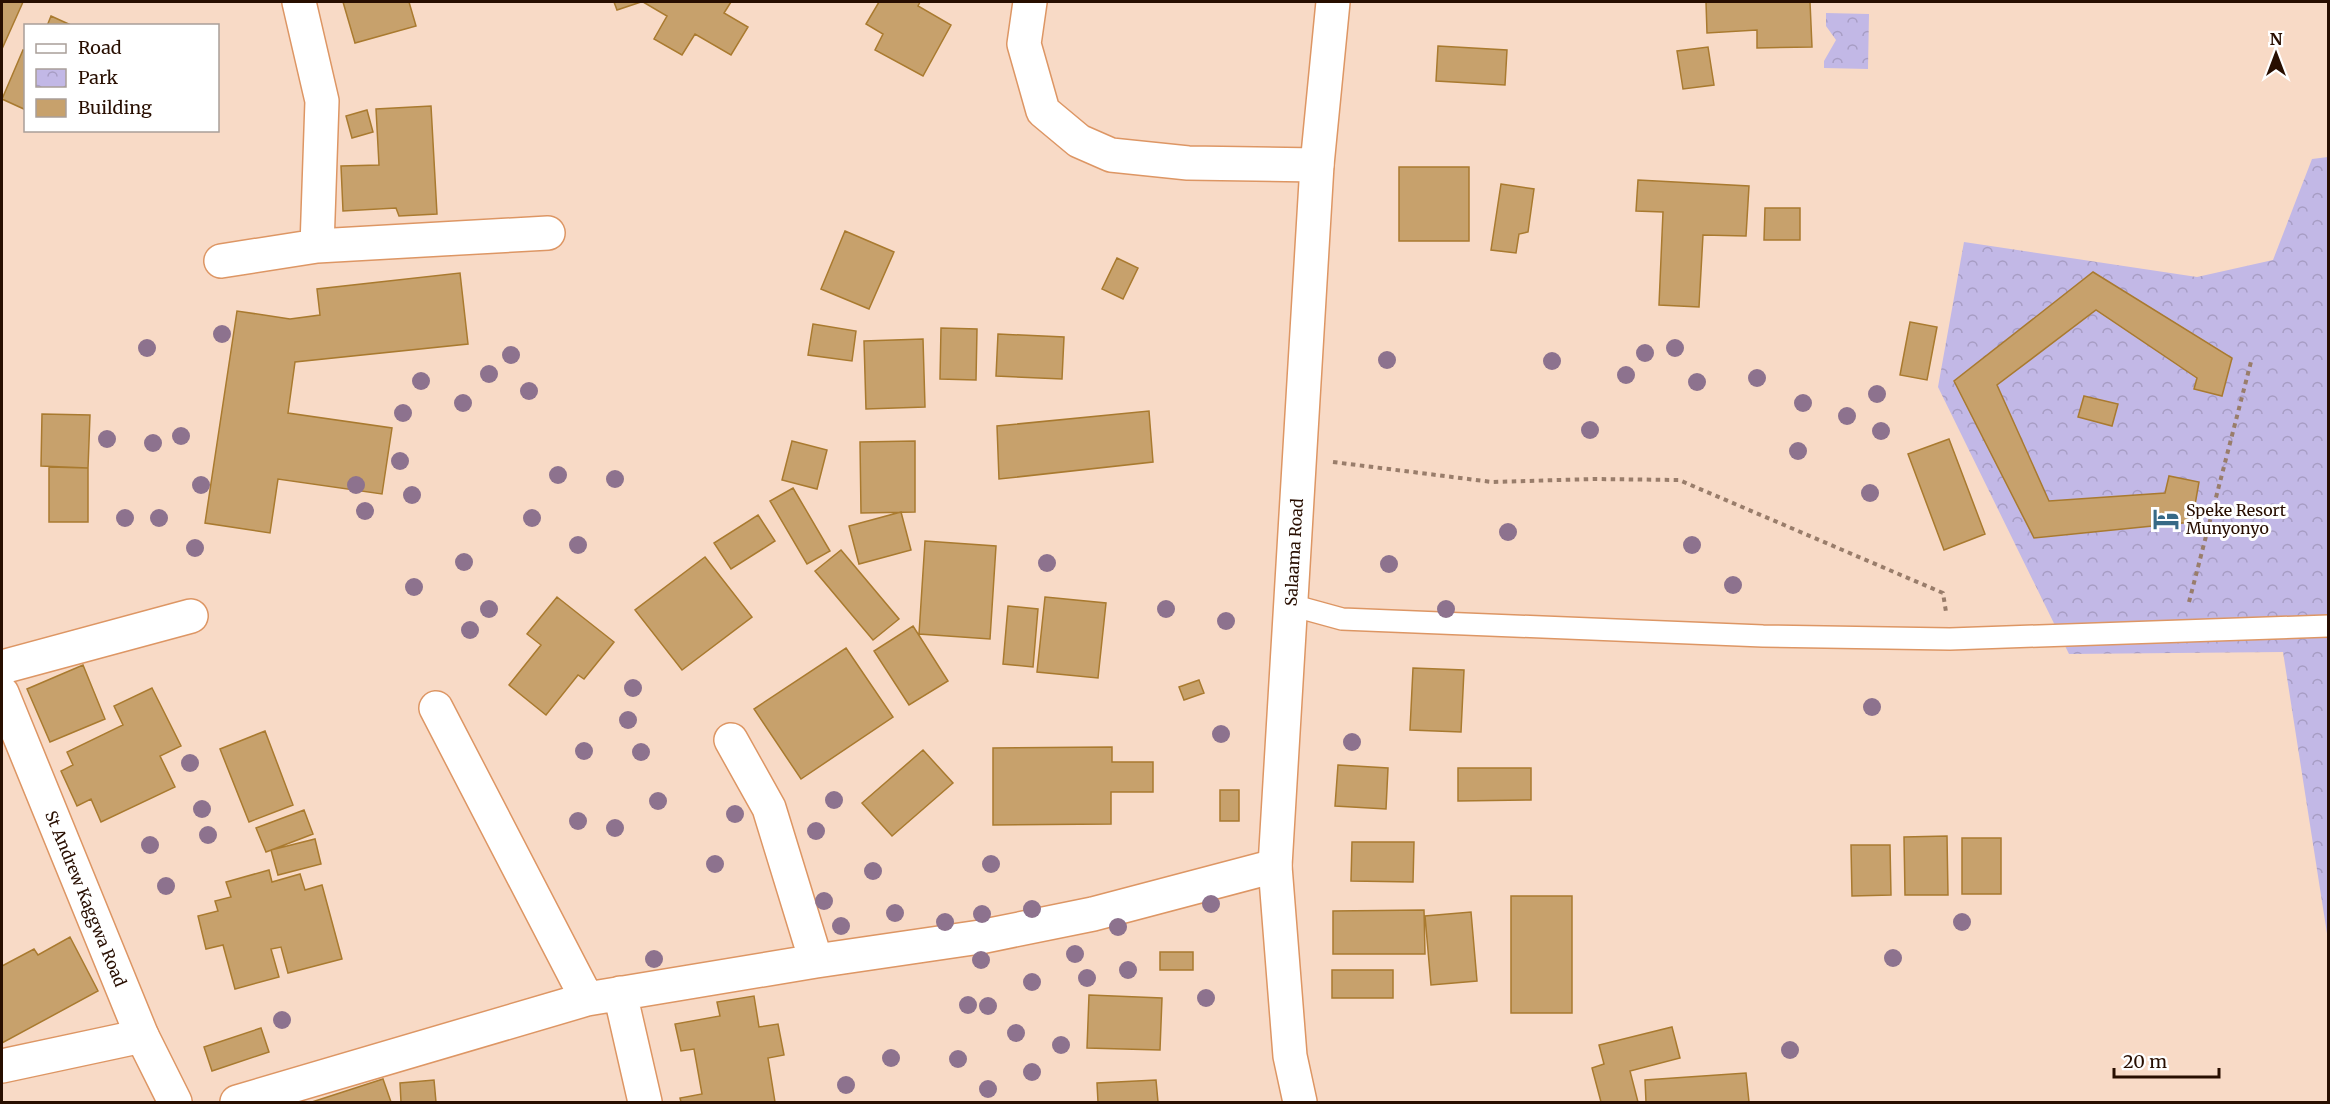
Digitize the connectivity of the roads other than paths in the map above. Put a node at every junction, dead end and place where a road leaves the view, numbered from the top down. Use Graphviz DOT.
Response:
graph roads {
  1 [pos="299,2"];
  2 [pos="1030,2"];
  3 [pos="1333,2"];
  4 [pos="1317,165"];
  5 [pos="549,233"];
  6 [pos="317,246"];
  7 [pos="221,261"];
  8 [pos="1291,605"];
  9 [pos="191,616"];
  10 [pos="2328,626"];
  11 [pos="2,667"];
  12 [pos="2,693"];
  13 [pos="436,708"];
  14 [pos="731,740"];
  15 [pos="1275,866"];
  16 [pos="816,961"];
  17 [pos="620,993"];
  18 [pos="587,999"];
  19 [pos="142,1035"];
  20 [pos="2,1066"];
  21 [pos="175,1102"];
  22 [pos="237,1102"];
  23 [pos="645,1102"];
  24 [pos="1300,1102"];
  1 -- 6 [label="street"];
  2 -- 4 [label="street"];
  3 -- 4 [label="street, Salaama Road"];
  4 -- 8 [label="street, Salaama Road"];
  5 -- 6 [label="street"];
  6 -- 7 [label="street"];
  8 -- 10 [label="lane"];
  8 -- 15 [label="street, Salaama Road"];
  9 -- 11 [label="street"];
  12 -- 19 [label="street, St Andrew Kaggwa Road"];
  13 -- 18 [label="street"];
  14 -- 16 [label="street"];
  15 -- 16 [label="street"];
  15 -- 24 [label="street, Salaama Road"];
  16 -- 17 [label="street"];
  17 -- 18 [label="street"];
  17 -- 23 [label="street"];
  18 -- 22 [label="street"];
  19 -- 20 [label="street"];
  19 -- 21 [label="street, St Andrew Kaggwa Road"];
}
